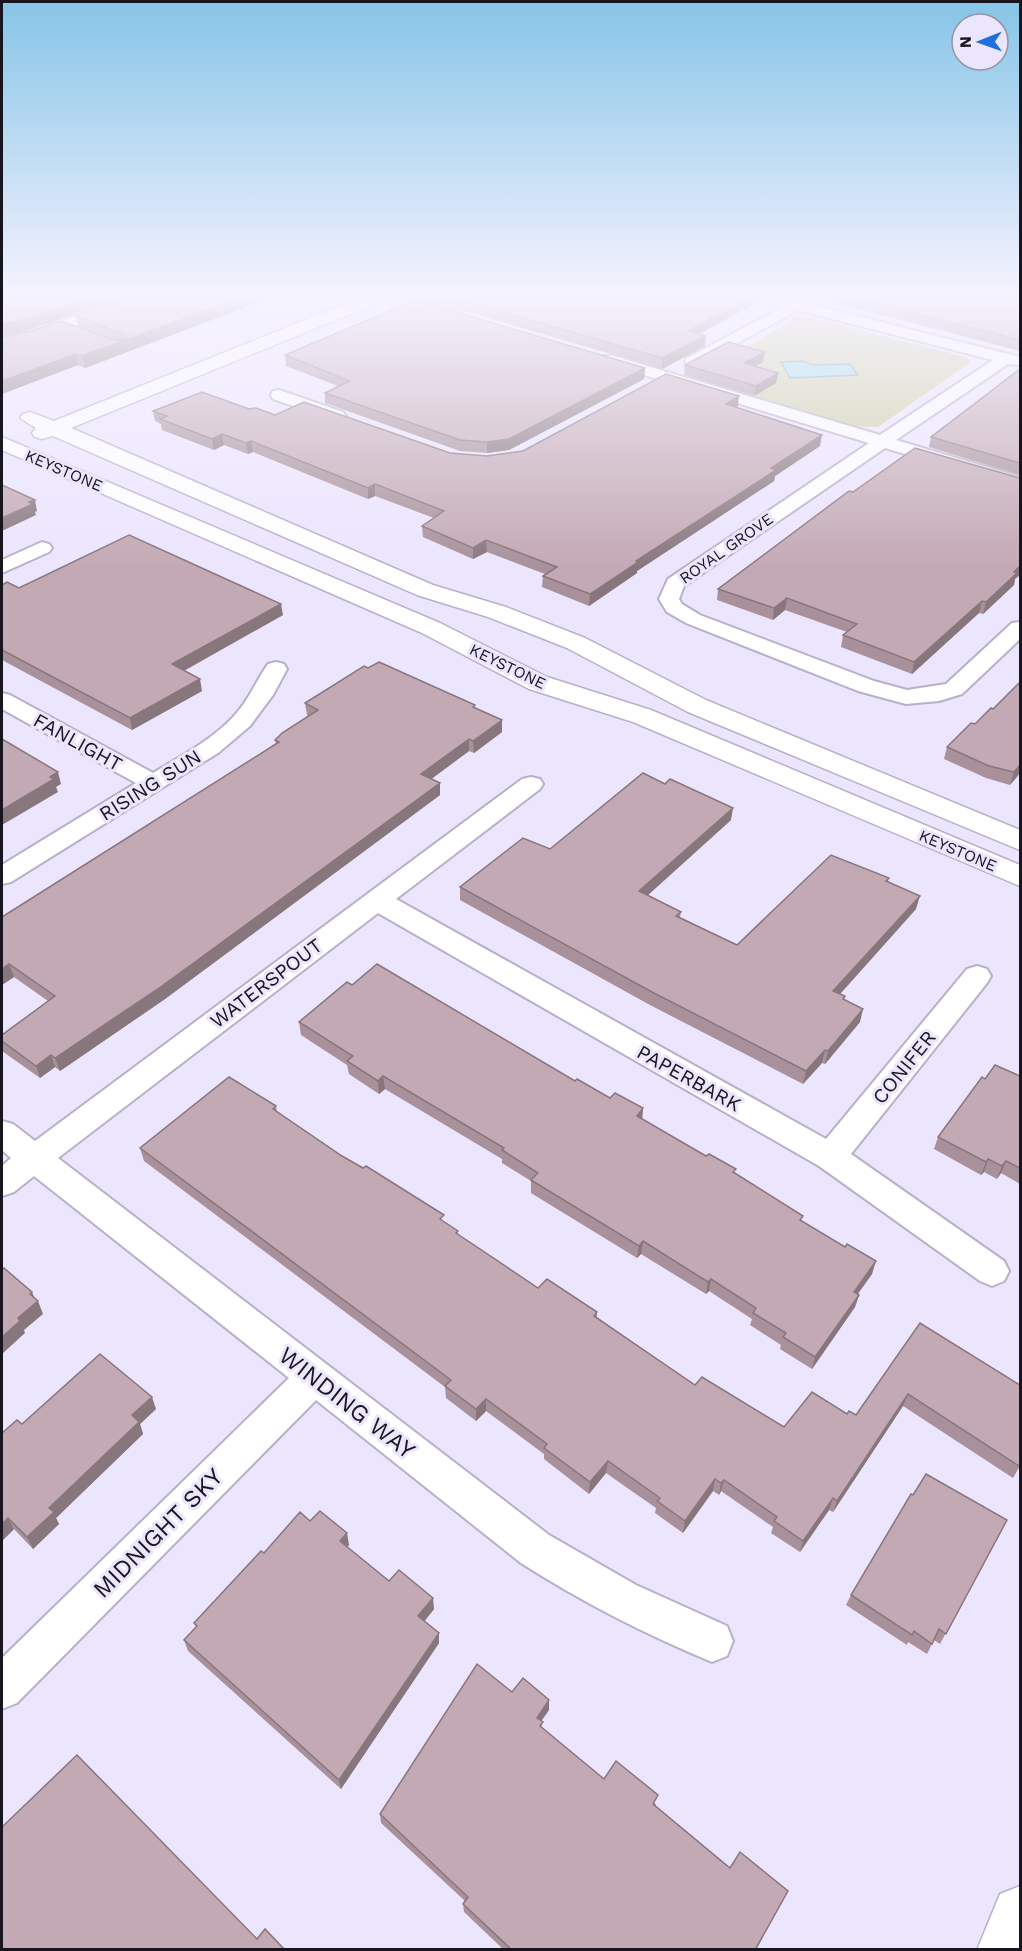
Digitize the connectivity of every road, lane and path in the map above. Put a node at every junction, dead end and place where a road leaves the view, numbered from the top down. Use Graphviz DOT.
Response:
graph roads {
  1 [pos="109,386"];
  2 [pos="156,386"];
  3 [pos="646,386"];
  4 [pos="698,386"];
  5 [pos="971,386"];
  6 [pos="643,388"];
  7 [pos="279,395"];
  8 [pos="30,418"];
  9 [pos="357,423"];
  10 [pos="53,428"];
  11 [pos="881,441"];
  12 [pos="4,442"];
  13 [pos="1020,483"];
  14 [pos="42,548"];
  15 [pos="2,567"];
  16 [pos="1020,628"];
  17 [pos="276,669"];
  18 [pos="2,700"];
  19 [pos="154,783"];
  20 [pos="531,784"];
  21 [pos="1020,841"];
  22 [pos="2,876"];
  23 [pos="1020,876"];
  24 [pos="376,900"];
  25 [pos="977,976"];
  26 [pos="2,1133"];
  27 [pos="830,1157"];
  28 [pos="34,1158"];
  29 [pos="2,1183"];
  30 [pos="992,1271"];
  31 [pos="314,1378"];
  32 [pos="712,1641"];
  33 [pos="2,1688"];
  34 [pos="1020,1914"];
  35 [pos="1005,1950"];
  1 -- 8 [label="street"];
  2 -- 10 [label="street"];
  3 -- 6 [label="street"];
  4 -- 11 [label="street"];
  5 -- 11 [label="street, ROYAL GROVE"];
  7 -- 9 [label="street"];
  8 -- 10 [label="street, KEYSTONE"];
  8 -- 12 [label="street"];
  10 -- 12 [label="street"];
  10 -- 21 [label="street, KEYSTONE"];
  11 -- 13 [label="street"];
  11 -- 16 [label="street, ROYAL GROVE"];
  12 -- 23 [label="street, KEYSTONE"];
  14 -- 15 [label="street"];
  17 -- 19 [label="street, RISING SUN"];
  18 -- 19 [label="street, FANLIGHT"];
  19 -- 22 [label="street, RISING SUN"];
  20 -- 24 [label="street, WATERSPOUT"];
  24 -- 27 [label="street, PAPERBARK"];
  24 -- 28 [label="street, WATERSPOUT"];
  25 -- 27 [label="street, CONIFER"];
  26 -- 28 [label="street, WINDING WAY"];
  27 -- 30 [label="street, PAPERBARK"];
  28 -- 29 [label="street, WATERSPOUT"];
  28 -- 31 [label="street, WINDING WAY"];
  31 -- 32 [label="street, WINDING WAY"];
  31 -- 33 [label="street, MIDNIGHT SKY"];
  34 -- 35 [label="street"];
}
